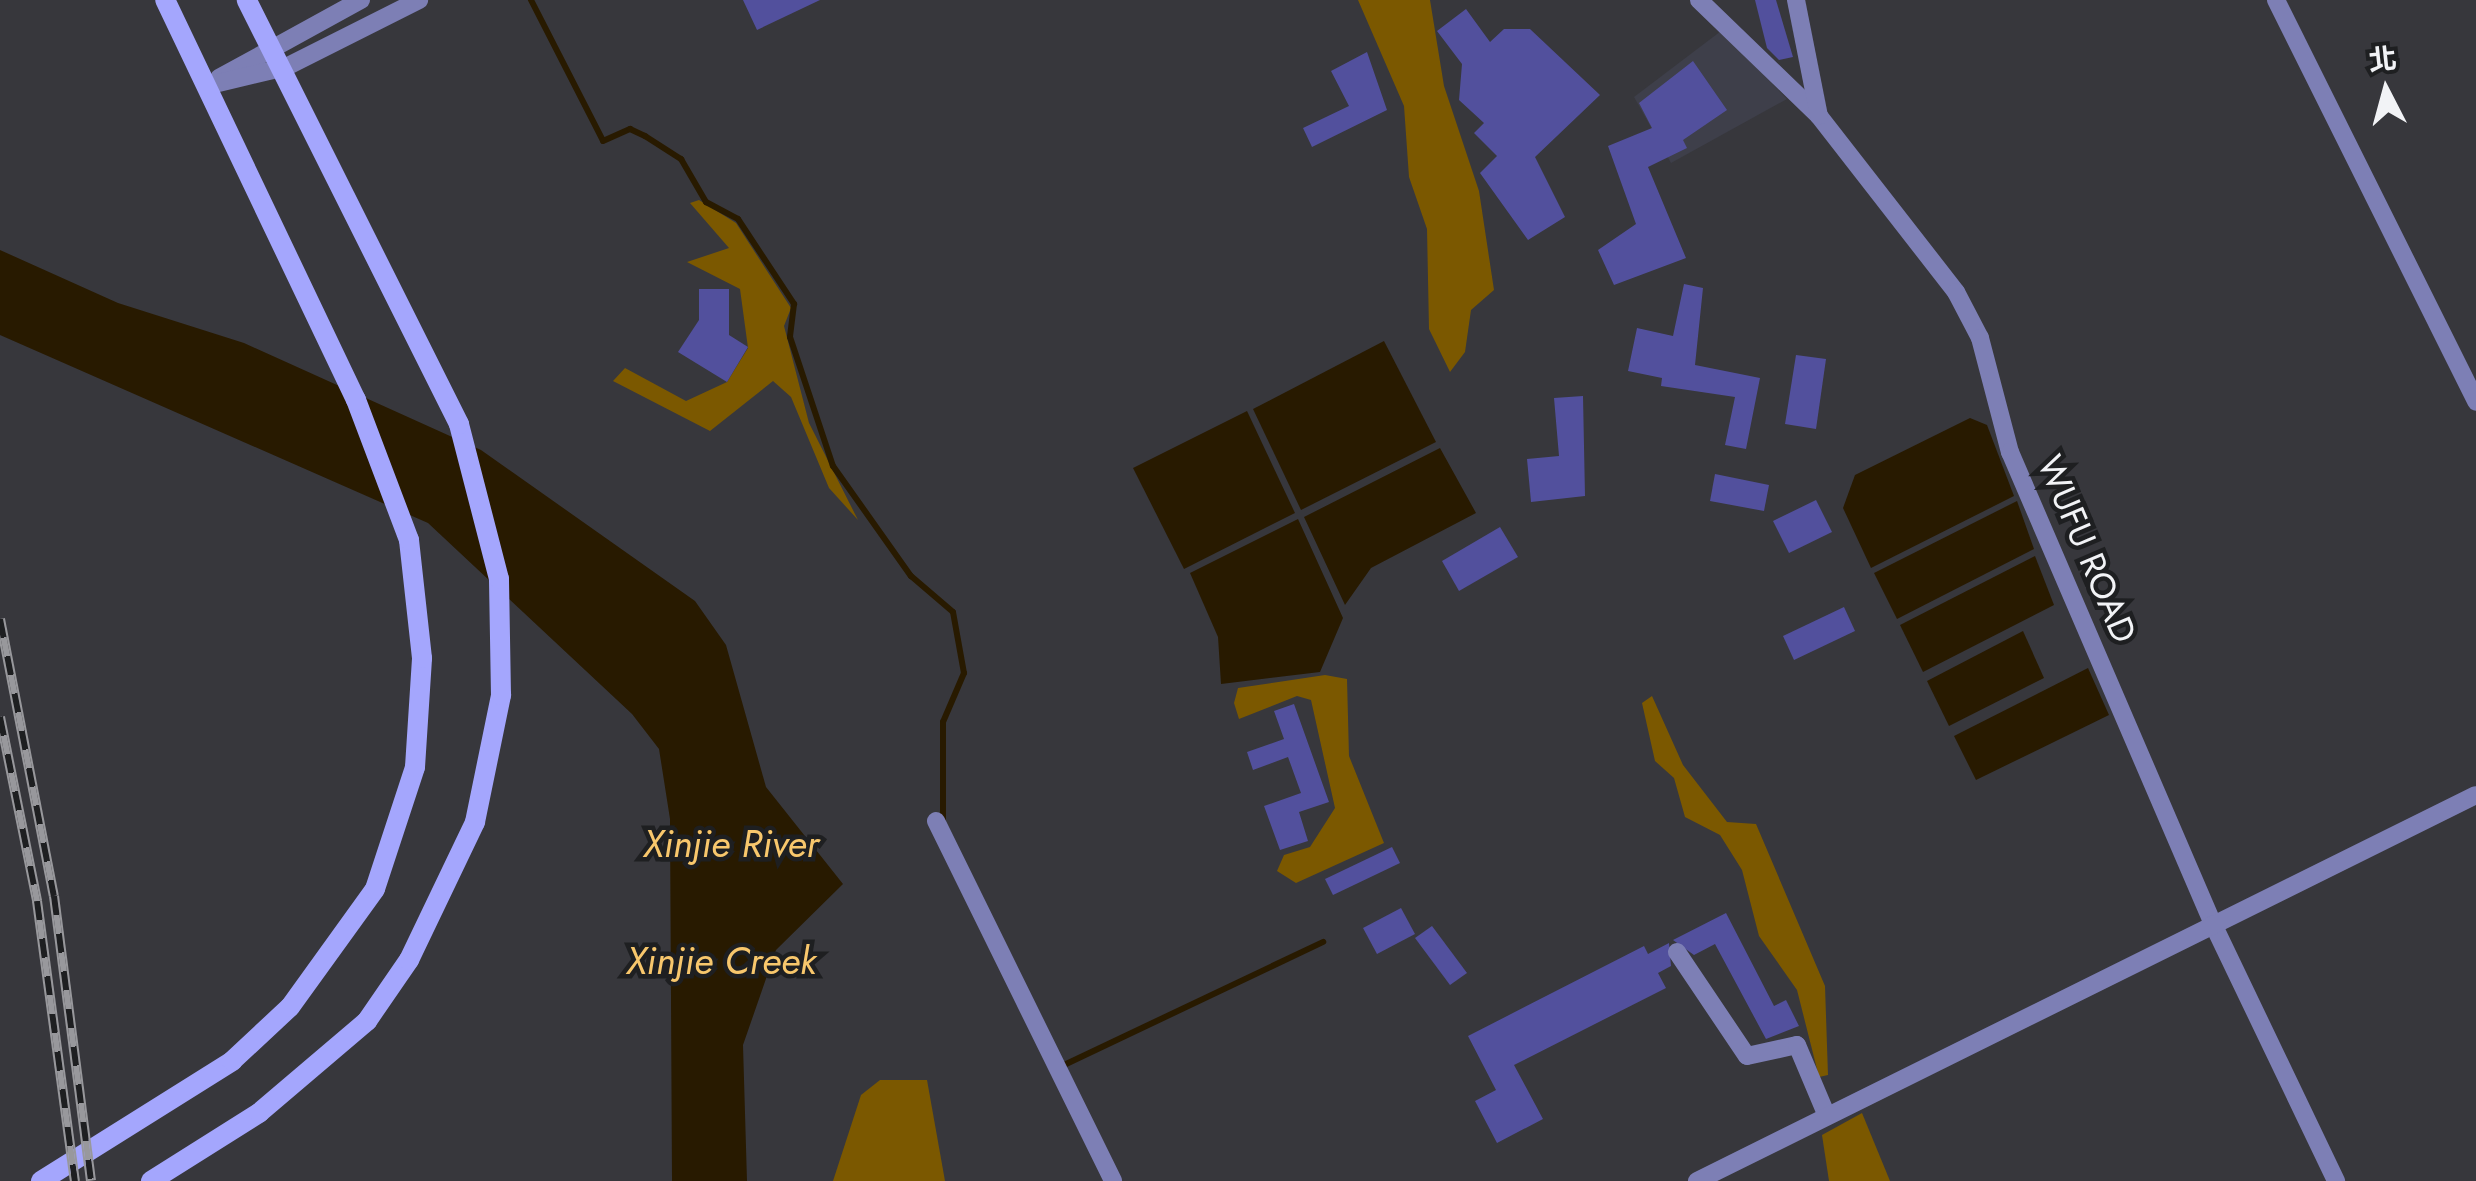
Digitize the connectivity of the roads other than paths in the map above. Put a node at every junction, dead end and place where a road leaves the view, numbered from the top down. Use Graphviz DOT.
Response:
graph roads {
  1 [pos="165,0"];
  2 [pos="247,0"];
  3 [pos="362,0"];
  4 [pos="418,0"];
  5 [pos="1699,0"];
  6 [pos="1796,0"];
  7 [pos="2276,0"];
  8 [pos="270,46"];
  9 [pos="286,67"];
  10 [pos="206,86"];
  11 [pos="1819,116"];
  12 [pos="2476,402"];
  13 [pos="2476,796"];
  14 [pos="936,821"];
  15 [pos="2212,924"];
  16 [pos="1677,952"];
  17 [pos="1827,1116"];
  18 [pos="41,1181"];
  19 [pos="151,1181"];
  20 [pos="1113,1181"];
  21 [pos="1697,1181"];
  22 [pos="2336,1181"];
  1 -- 10 [label="street"];
  2 -- 8 [label="street"];
  3 -- 8 [label="street"];
  4 -- 9 [label="street"];
  5 -- 11 [label="street, WUFU ROAD"];
  6 -- 11 [label="street"];
  7 -- 12 [label="street"];
  8 -- 9 [label="street"];
  8 -- 10 [label="street"];
  9 -- 10 [label="street"];
  9 -- 19 [label="street"];
  10 -- 18 [label="street"];
  11 -- 15 [label="street, WUFU ROAD"];
  13 -- 15 [label="street"];
  14 -- 20 [label="street"];
  15 -- 17 [label="street"];
  15 -- 22 [label="street, WUFU ROAD"];
  16 -- 17 [label="street"];
  17 -- 21 [label="street"];
}
